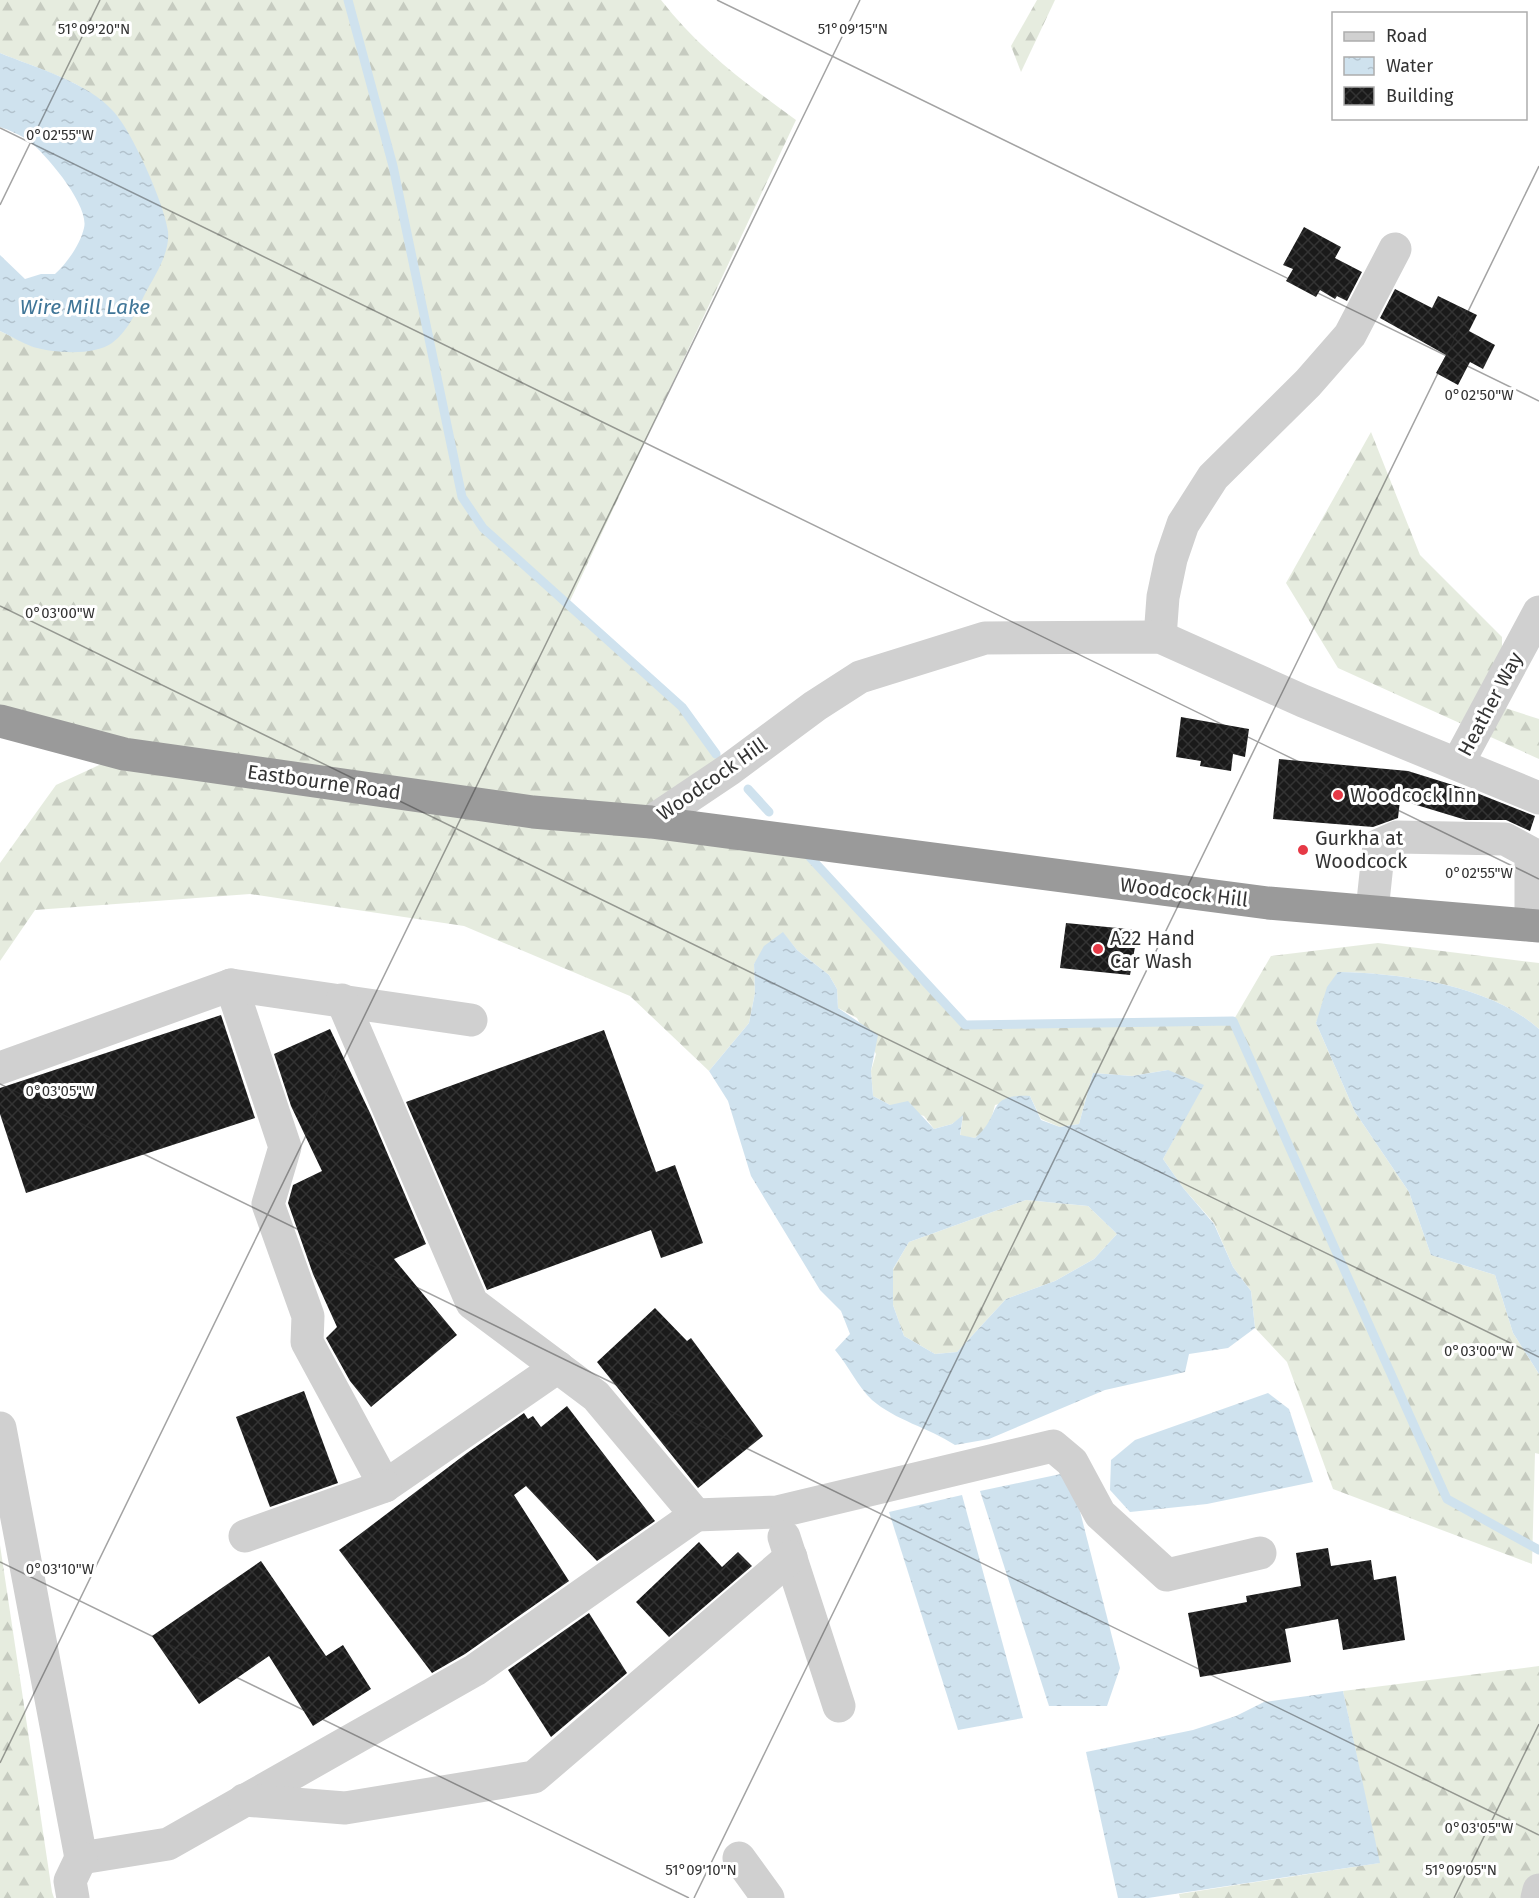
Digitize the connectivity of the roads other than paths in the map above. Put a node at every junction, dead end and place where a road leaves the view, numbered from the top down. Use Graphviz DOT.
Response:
graph roads {
  1 [pos="1395,249"];
  2 [pos="1539,612"];
  3 [pos="1160,637"];
  4 [pos="0,721"];
  5 [pos="1458,763"];
  6 [pos="1539,798"];
  7 [pos="651,822"];
  8 [pos="1372,910"];
  9 [pos="1535,926"];
  10 [pos="231,985"];
  11 [pos="342,1000"];
  12 [pos="471,1020"];
  13 [pos="0,1068"];
  14 [pos="558,1367"];
  15 [pos="0,1428"];
  16 [pos="385,1486"];
  17 [pos="777,1512"];
  18 [pos="696,1515"];
  19 [pos="245,1536"];
  20 [pos="1260,1553"];
  21 [pos="791,1557"];
  22 [pos="838,1706"];
  23 [pos="244,1800"];
  24 [pos="81,1858"];
  25 [pos="740,1858"];
  26 [pos="1539,1890"];
  27 [pos="73,1898"];
  28 [pos="768,1898"];
  29 [pos="1537,1898"];
  1 -- 3 [label="street"];
  2 -- 5 [label="street, Heather Way"];
  3 -- 5 [label="street, Woodcock Hill"];
  3 -- 7 [label="street, Woodcock Hill"];
  4 -- 7 [label="highway, Eastbourne Road"];
  5 -- 6 [label="street, Woodcock Hill"];
  7 -- 8 [label="highway, Woodcock Hill"];
  8 -- 9 [label="highway, Woodcock Hill"];
  8 -- 9 [label="street"];
  10 -- 11 [label="street"];
  10 -- 13 [label="street"];
  10 -- 16 [label="street"];
  11 -- 12 [label="street"];
  11 -- 14 [label="street"];
  14 -- 16 [label="street"];
  14 -- 18 [label="street"];
  15 -- 24 [label="street"];
  16 -- 19 [label="street"];
  17 -- 18 [label="street"];
  17 -- 20 [label="street"];
  17 -- 21 [label="street"];
  18 -- 23 [label="street"];
  21 -- 22 [label="street"];
  21 -- 23 [label="street"];
  23 -- 24 [label="street"];
  24 -- 27 [label="street"];
  25 -- 28 [label="street"];
  26 -- 29 [label="street"];
}
